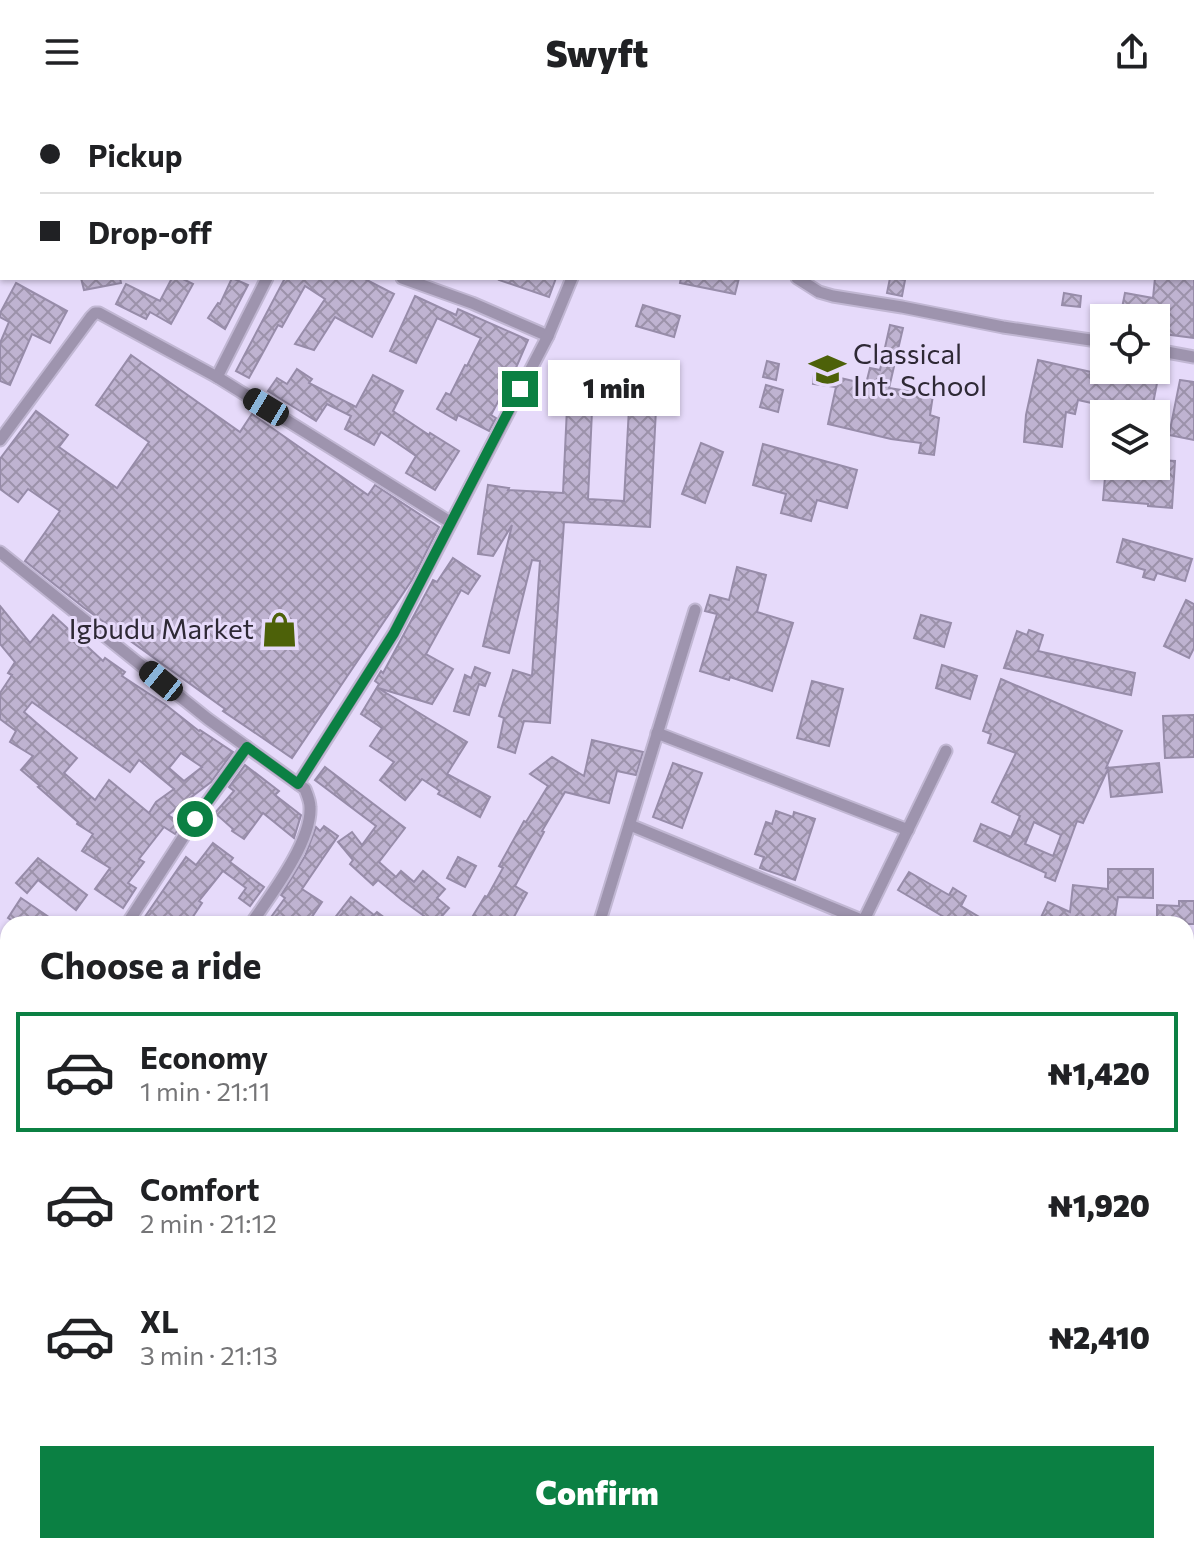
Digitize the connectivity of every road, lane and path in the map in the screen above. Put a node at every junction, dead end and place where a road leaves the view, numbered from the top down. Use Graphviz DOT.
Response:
graph roads {
  1 [pos="266,280"];
  2 [pos="408,280"];
  3 [pos="571,280"];
  4 [pos="800,280"];
  5 [pos="548,336"];
  6 [pos="1090,340"];
  7 [pos="1170,353"];
  8 [pos="1194,357"];
  9 [pos="217,377"];
  10 [pos="0,440"];
  11 [pos="450,522"];
  12 [pos="0,552"];
  13 [pos="695,610"];
  14 [pos="657,733"];
  15 [pos="247,747"];
  16 [pos="946,751"];
  17 [pos="298,784"];
  18 [pos="630,825"];
  19 [pos="908,830"];
  20 [pos="132,916"];
  21 [pos="256,916"];
  22 [pos="602,916"];
  23 [pos="849,916"];
  24 [pos="866,916"];
  1 -- 9 [label="street"];
  2 -- 5 [label="street"];
  3 -- 5 [label="street"];
  4 -- 6 [label="street"];
  5 -- 11 [label="street"];
  7 -- 8 [label="street"];
  9 -- 10 [label="street"];
  9 -- 11 [label="street"];
  11 -- 17 [label="street"];
  12 -- 15 [label="street"];
  13 -- 14 [label="street"];
  14 -- 18 [label="street"];
  14 -- 19 [label="street"];
  15 -- 17 [label="street"];
  15 -- 20 [label="street"];
  16 -- 19 [label="street"];
  17 -- 21 [label="street"];
  18 -- 22 [label="street"];
  18 -- 23 [label="street"];
  19 -- 24 [label="street"];
}
